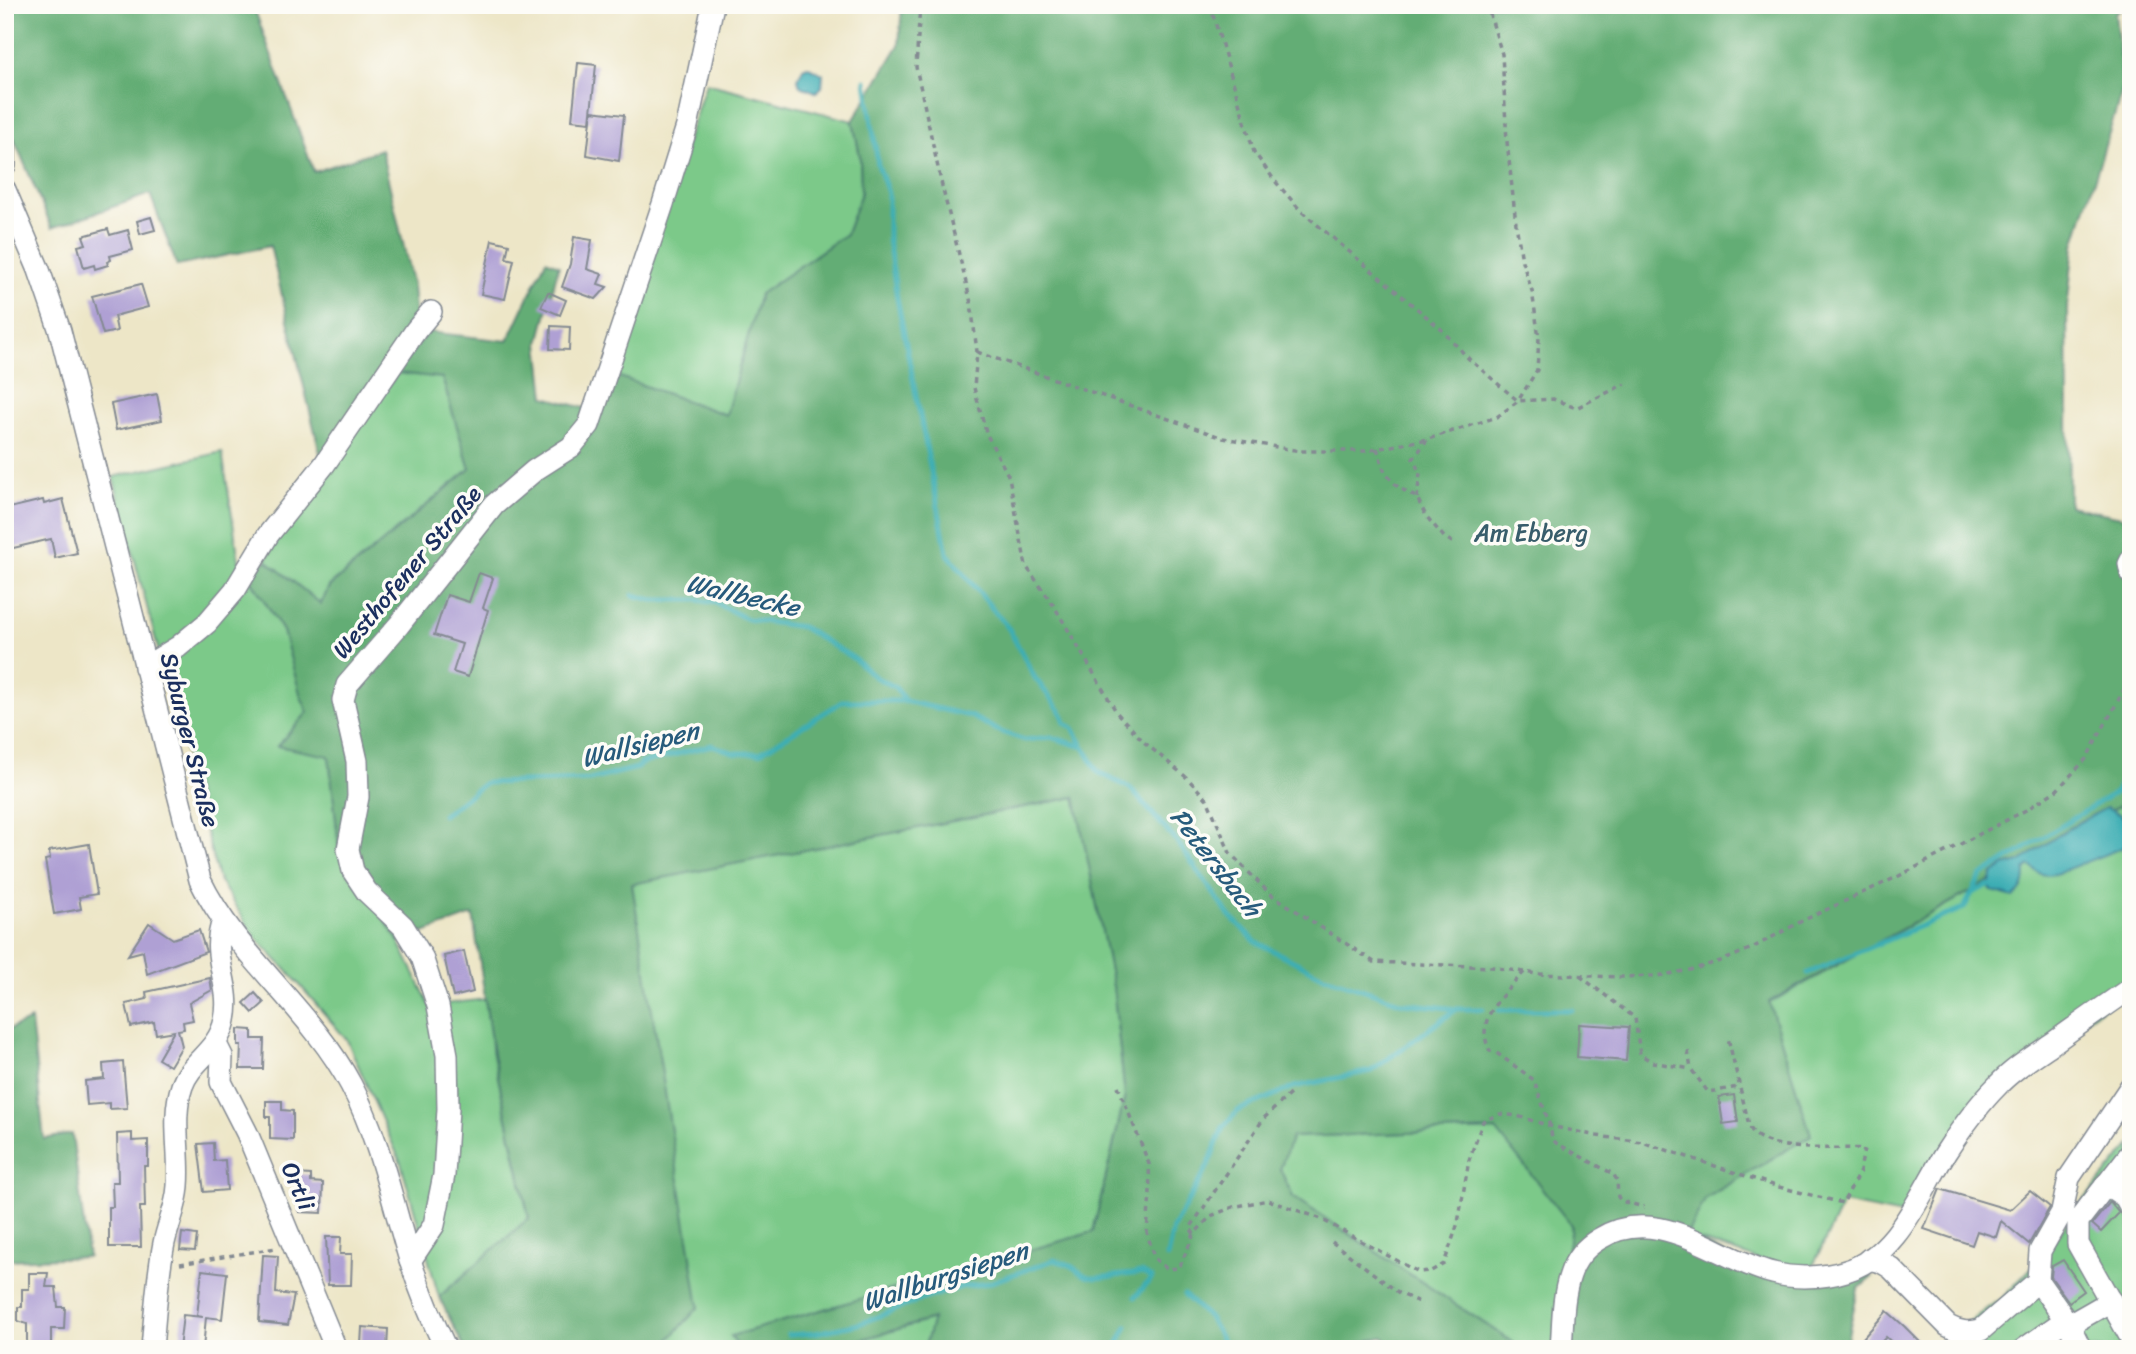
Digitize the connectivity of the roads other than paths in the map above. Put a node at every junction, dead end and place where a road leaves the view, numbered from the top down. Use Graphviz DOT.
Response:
graph roads {
  1 [pos="713,5"];
  2 [pos="5,143"];
  3 [pos="5,165"];
  4 [pos="5,191"];
  5 [pos="431,312"];
  6 [pos="2131,560"];
  7 [pos="2131,574"];
  8 [pos="145,667"];
  9 [pos="223,922"];
  10 [pos="2131,988"];
  11 [pos="218,1040"];
  12 [pos="2131,1087"];
  13 [pos="2131,1153"];
  14 [pos="2106,1184"];
  15 [pos="2131,1208"];
  16 [pos="1869,1259"];
  17 [pos="410,1261"];
  18 [pos="2038,1281"];
  19 [pos="2111,1301"];
  20 [pos="2067,1322"];
  21 [pos="2131,1338"];
  22 [pos="152,1349"];
  23 [pos="336,1349"];
  24 [pos="446,1349"];
  25 [pos="1561,1349"];
  26 [pos="2024,1349"];
  27 [pos="2081,1349"];
  1 -- 17 [label="street, Westhofener Straße"];
  2 -- 3 [label="street"];
  4 -- 8 [label="street, Syburger Straße"];
  5 -- 8 [label="street"];
  6 -- 7 [label="street"];
  8 -- 9 [label="street, Syburger Straße"];
  9 -- 11 [label="street"];
  9 -- 17 [label="street, Syburger Straße"];
  10 -- 16 [label="street"];
  11 -- 22 [label="street"];
  11 -- 23 [label="street, Ortli"];
  12 -- 18 [label="street"];
  13 -- 14 [label="street"];
  14 -- 15 [label="street"];
  14 -- 19 [label="street"];
  16 -- 18 [label="street"];
  16 -- 25 [label="street"];
  17 -- 24 [label="street"];
  18 -- 20 [label="street"];
  19 -- 20 [label="street"];
  19 -- 21 [label="street"];
  20 -- 26 [label="street"];
  20 -- 27 [label="street"];
}
